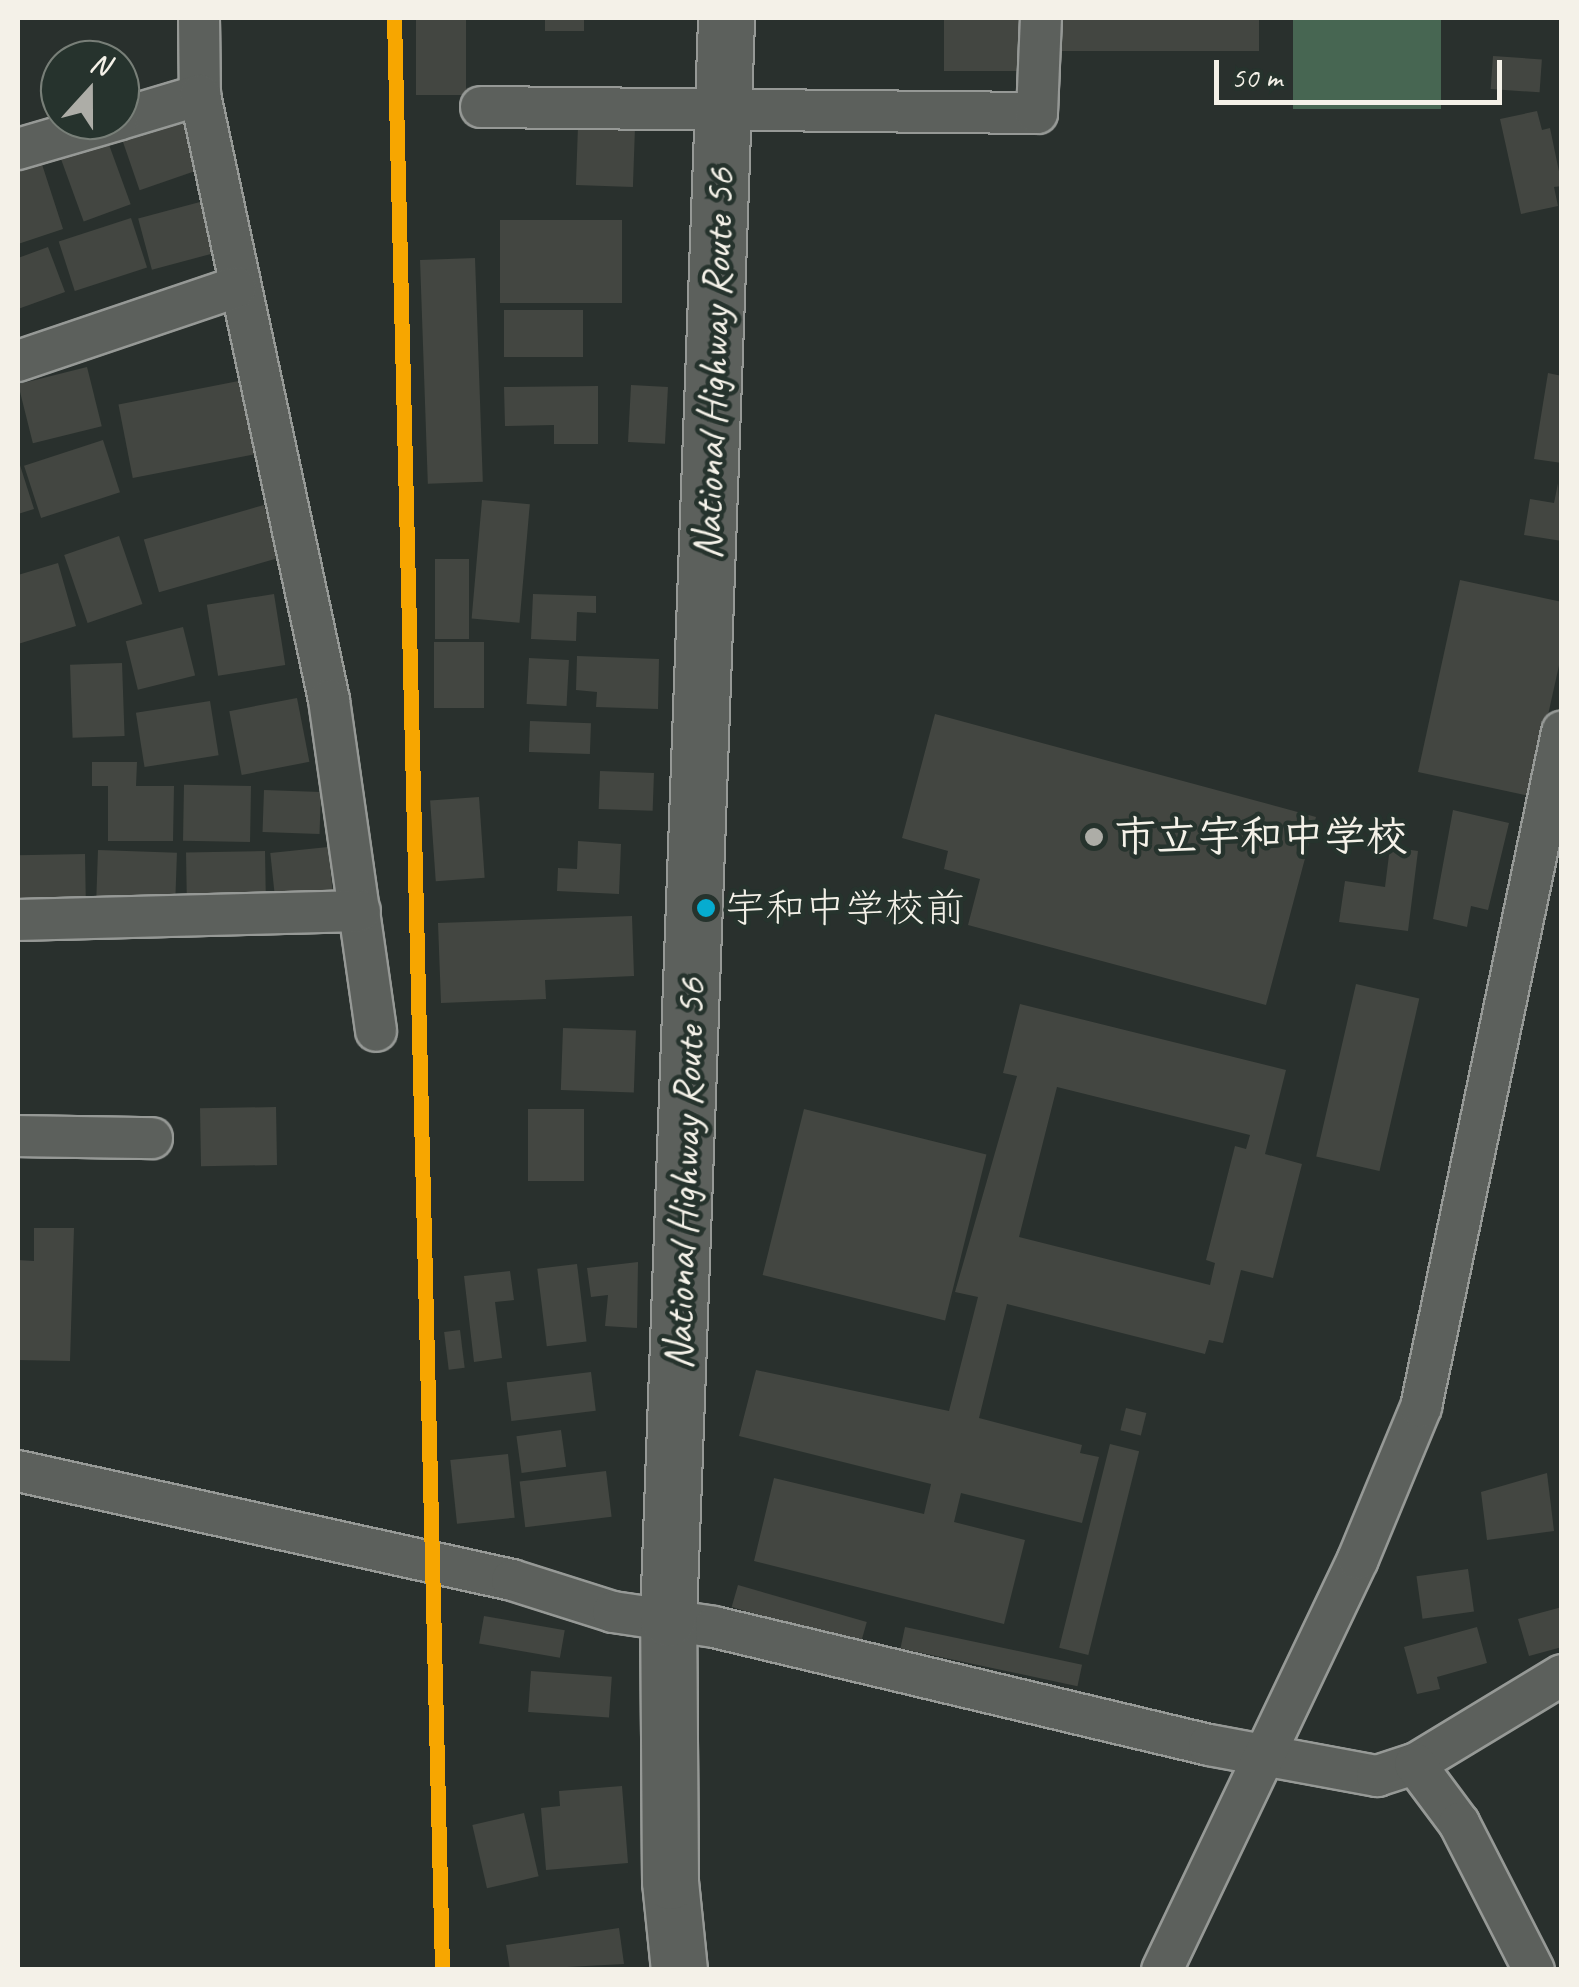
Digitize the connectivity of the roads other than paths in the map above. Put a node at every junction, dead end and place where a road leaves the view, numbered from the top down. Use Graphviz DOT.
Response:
graph roads {
  1 [pos="199,18"];
  2 [pos="726,18"];
  3 [pos="1041,18"];
  4 [pos="200,96"];
  5 [pos="481,106"];
  6 [pos="723,108"];
  7 [pos="140,114"];
  8 [pos="49,140"];
  9 [pos="18,149"];
  10 [pos="236,287"];
  11 [pos="18,361"];
  12 [pos="1562,732"];
  13 [pos="360,912"];
  14 [pos="18,920"];
  15 [pos="376,1031"];
  16 [pos="18,1136"];
  17 [pos="152,1138"];
  18 [pos="18,1471"];
  19 [pos="668,1618"];
  20 [pos="1562,1675"];
  21 [pos="1264,1754"];
  22 [pos="1415,1764"];
  23 [pos="680,1970"];
  24 [pos="1162,1970"];
  25 [pos="1534,1970"];
  1 -- 4 [label="street"];
  2 -- 6 [label="highway, National Highway Route 56"];
  3 -- 6 [label="street"];
  4 -- 7 [label="street"];
  4 -- 10 [label="street"];
  5 -- 6 [label="street"];
  6 -- 19 [label="highway, National Highway Route 56"];
  8 -- 9 [label="street"];
  10 -- 11 [label="street"];
  10 -- 13 [label="street"];
  12 -- 21 [label="street"];
  13 -- 14 [label="street"];
  13 -- 15 [label="street"];
  16 -- 17 [label="street"];
  18 -- 19 [label="street"];
  19 -- 21 [label="street"];
  19 -- 23 [label="highway, National Highway Route 56"];
  20 -- 22 [label="street"];
  21 -- 22 [label="street"];
  21 -- 24 [label="street"];
  22 -- 25 [label="street"];
}
